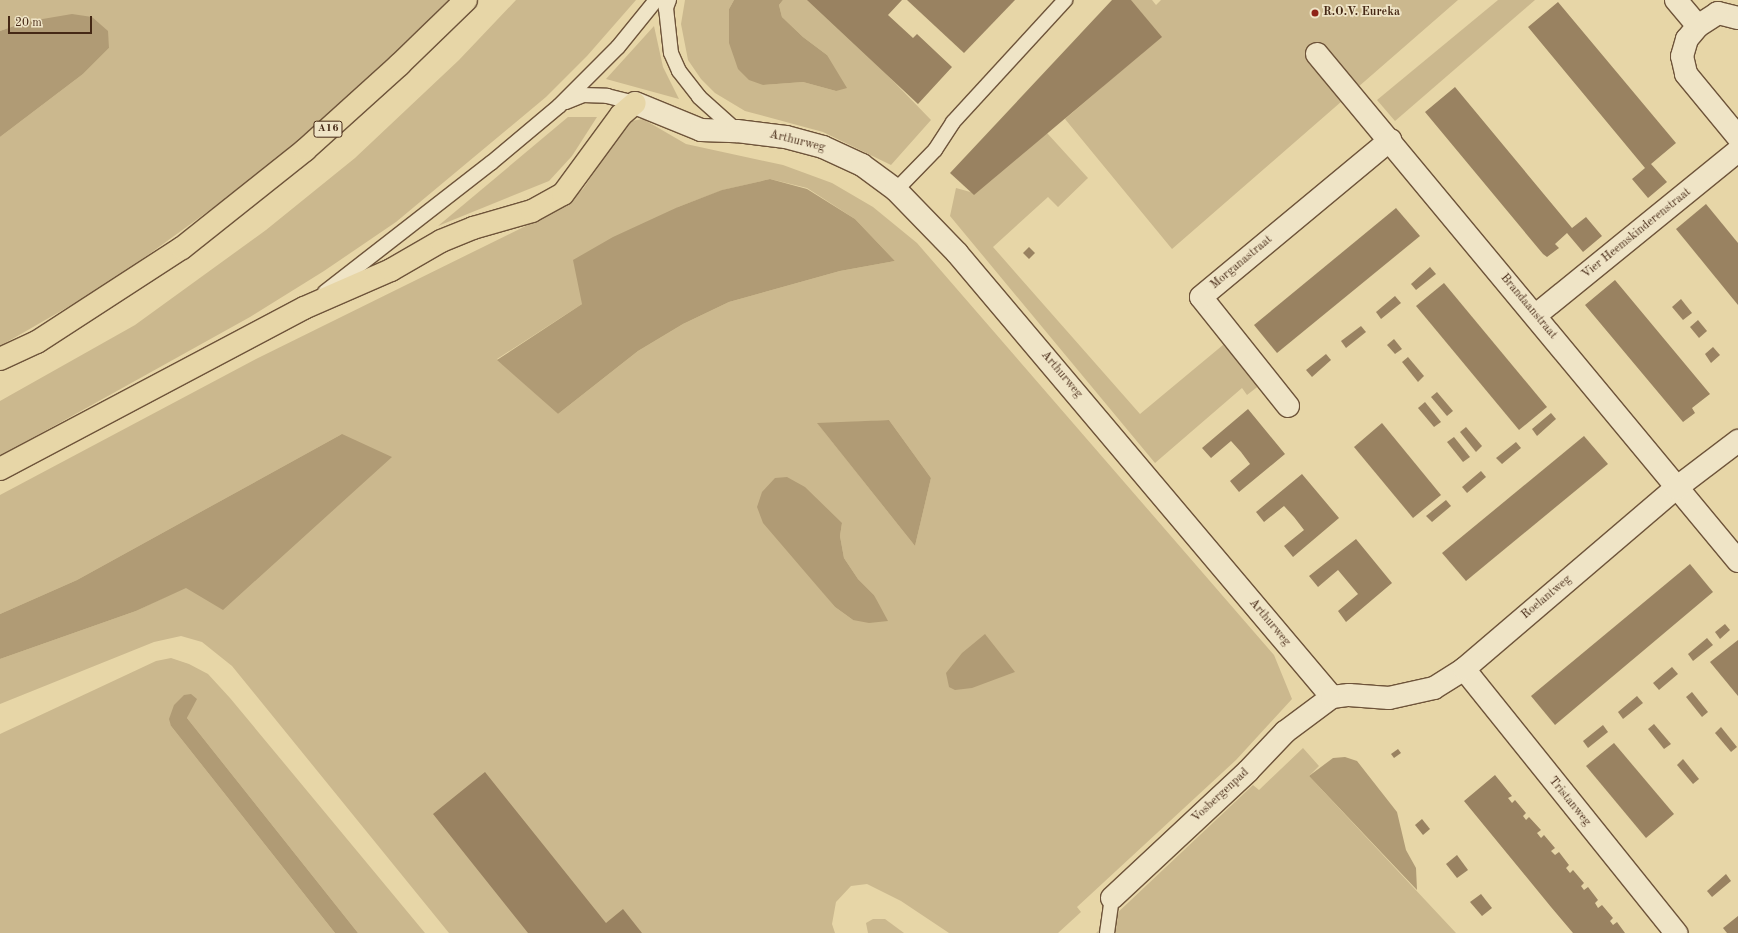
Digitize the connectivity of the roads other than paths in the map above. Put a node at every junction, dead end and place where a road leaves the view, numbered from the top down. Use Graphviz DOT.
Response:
graph roads {
  1 [pos="466,0"];
  2 [pos="656,0"];
  3 [pos="669,0"];
  4 [pos="1065,0"];
  5 [pos="1676,0"];
  6 [pos="1738,18"];
  7 [pos="1698,26"];
  8 [pos="1318,54"];
  9 [pos="635,103"];
  10 [pos="559,106"];
  11 [pos="737,131"];
  12 [pos="1738,137"];
  13 [pos="1390,140"];
  14 [pos="1738,151"];
  15 [pos="896,190"];
  16 [pos="304,308"];
  17 [pos="1536,315"];
  18 [pos="0,359"];
  19 [pos="1288,406"];
  20 [pos="1738,440"];
  21 [pos="0,469"];
  22 [pos="1676,488"];
  23 [pos="1738,561"];
  24 [pos="1464,669"];
  25 [pos="1332,697"];
  26 [pos="1112,898"];
  27 [pos="1107,933"];
  28 [pos="1676,933"];
  1 -- 18 [label="highway, A16"];
  2 -- 10 [label="lane"];
  3 -- 11 [label="lane"];
  4 -- 15 [label="lane"];
  5 -- 7 [label="street"];
  6 -- 7 [label="street"];
  7 -- 12 [label="street"];
  8 -- 13 [label="street, Brandaanstraat"];
  9 -- 10 [label="lane, Arthurweg"];
  9 -- 11 [label="street, Arthurweg"];
  9 -- 16 [label="highway"];
  10 -- 16 [label="lane"];
  11 -- 15 [label="street, Arthurweg"];
  13 -- 17 [label="street, Brandaanstraat"];
  13 -- 19 [label="street, Morganastraat"];
  14 -- 17 [label="street, Vier Heemskinderenstraat"];
  15 -- 25 [label="street, Arthurweg"];
  16 -- 21 [label="highway"];
  17 -- 22 [label="street, Brandaanstraat"];
  20 -- 22 [label="street, Roelantweg"];
  22 -- 23 [label="street, Brandaanstraat"];
  22 -- 24 [label="street, Roelantweg"];
  24 -- 25 [label="street, Roelantweg"];
  24 -- 28 [label="street, Tristanweg"];
  25 -- 26 [label="street, Vosbergenpad"];
  26 -- 27 [label="lane"];
}
